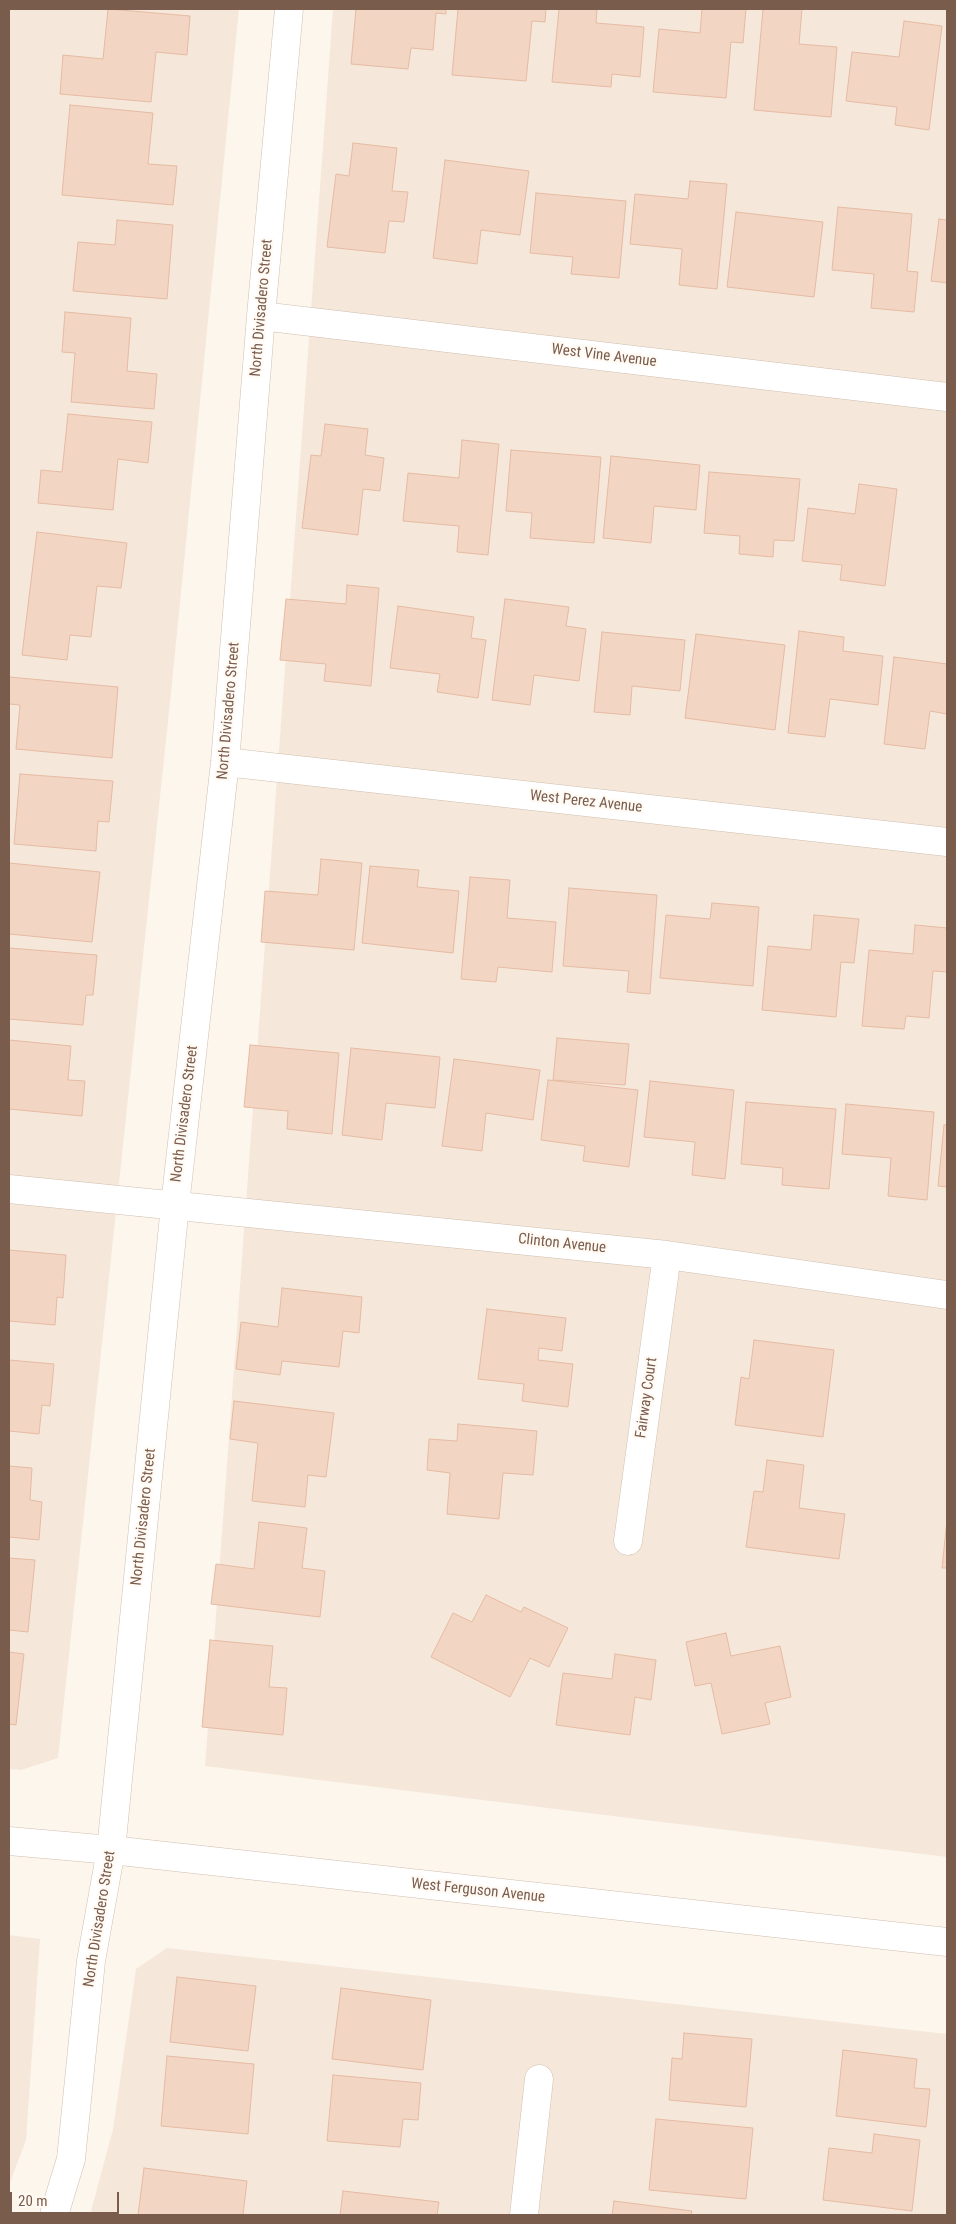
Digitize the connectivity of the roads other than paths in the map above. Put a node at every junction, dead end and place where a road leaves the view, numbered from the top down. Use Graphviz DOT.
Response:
graph roads {
  1 [pos="289,9"];
  2 [pos="261,316"];
  3 [pos="947,397"];
  4 [pos="225,762"];
  5 [pos="947,842"];
  6 [pos="9,1189"];
  7 [pos="175,1205"];
  8 [pos="667,1255"];
  9 [pos="947,1294"];
  10 [pos="628,1541"];
  11 [pos="9,1841"];
  12 [pos="111,1850"];
  13 [pos="947,1942"];
  14 [pos="539,2079"];
  15 [pos="54,2215"];
  16 [pos="524,2215"];
  1 -- 2 [label="street, North Divisadero Street"];
  2 -- 3 [label="street, West Vine Avenue"];
  2 -- 4 [label="street, North Divisadero Street"];
  4 -- 5 [label="street, West Perez Avenue"];
  4 -- 7 [label="street, North Divisadero Street"];
  6 -- 7 [label="street, Clinton Avenue"];
  7 -- 8 [label="street, Clinton Avenue"];
  7 -- 12 [label="street, North Divisadero Street"];
  8 -- 9 [label="street, Clinton Avenue"];
  8 -- 10 [label="street, Fairway Court"];
  11 -- 12 [label="street, West Ferguson Avenue"];
  12 -- 13 [label="street, West Ferguson Avenue"];
  12 -- 15 [label="street, North Divisadero Street"];
  14 -- 16 [label="street"];
}
